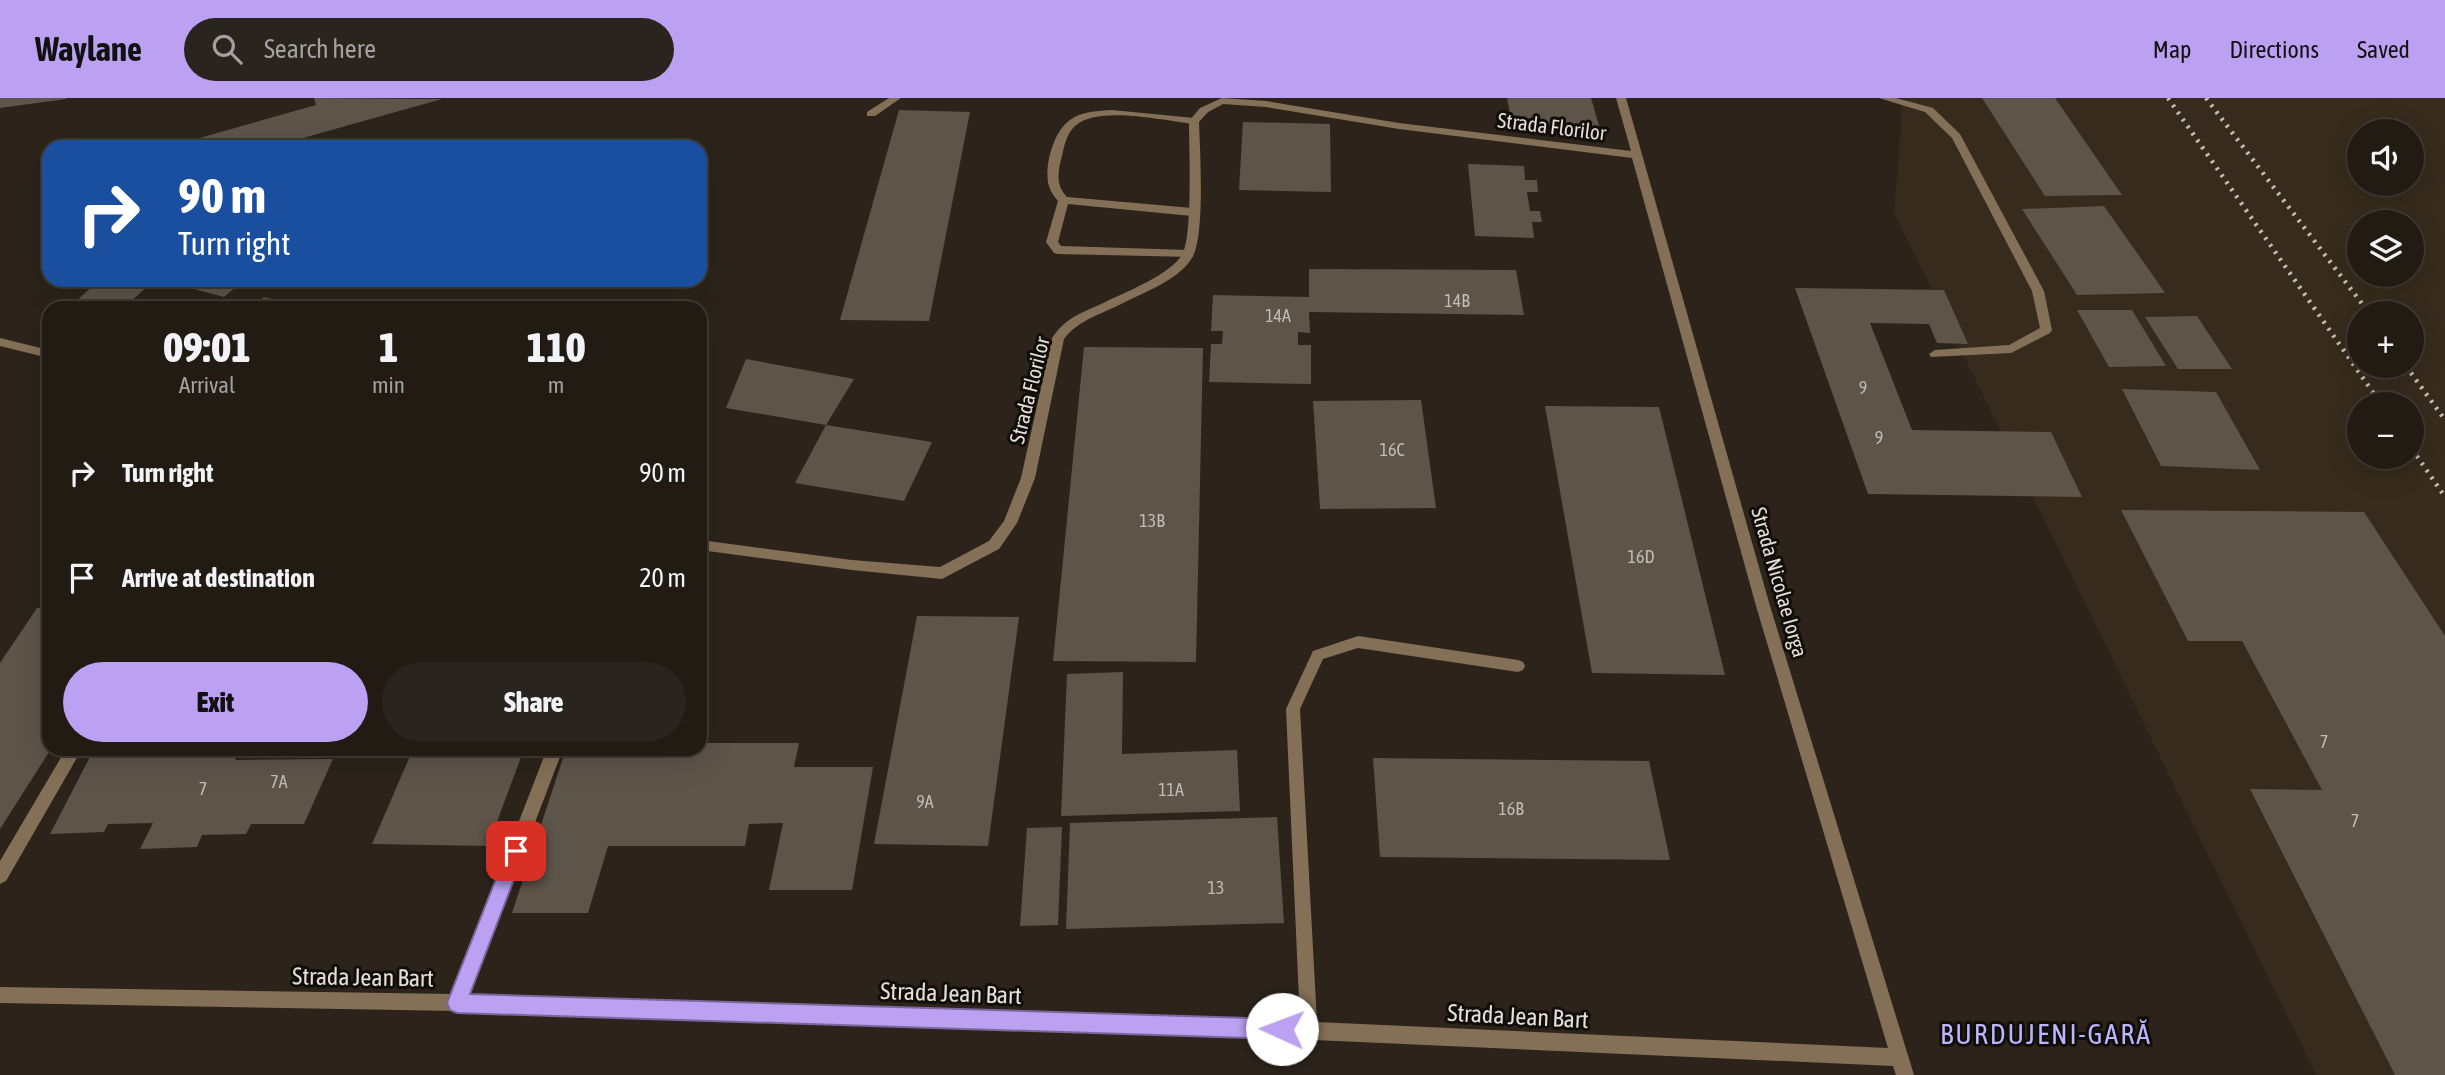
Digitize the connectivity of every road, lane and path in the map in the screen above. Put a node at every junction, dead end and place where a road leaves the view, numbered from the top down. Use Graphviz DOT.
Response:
graph roads {
  1 [pos="896,98"];
  2 [pos="1621,98"];
  3 [pos="1884,98"];
  4 [pos="1219,100"];
  5 [pos="871,114"];
  6 [pos="1194,121"];
  7 [pos="1636,155"];
  8 [pos="1064,200"];
  9 [pos="1192,212"];
  10 [pos="1189,254"];
  11 [pos="0,342"];
  12 [pos="42,352"];
  13 [pos="1935,354"];
  14 [pos="707,546"];
  15 [pos="1518,666"];
  16 [pos="70,756"];
  17 [pos="552,756"];
  18 [pos="0,876"];
  19 [pos="0,995"];
  20 [pos="457,1003"];
  21 [pos="1309,1030"];
  22 [pos="1903,1066"];
  1 -- 5 [label="street"];
  2 -- 7 [label="street, Strada Nicolae Iorga"];
  3 -- 13 [label="street"];
  4 -- 6 [label="street, Strada Florilor"];
  4 -- 7 [label="street, Strada Florilor"];
  6 -- 8 [label="street"];
  6 -- 9 [label="street"];
  7 -- 22 [label="street, Strada Nicolae Iorga"];
  8 -- 9 [label="street"];
  8 -- 10 [label="street"];
  9 -- 10 [label="street"];
  10 -- 14 [label="street, Strada Florilor"];
  11 -- 12 [label="street"];
  15 -- 21 [label="street"];
  16 -- 18 [label="street"];
  17 -- 20 [label="street"];
  19 -- 20 [label="street, Strada Jean Bart"];
  20 -- 21 [label="street, Strada Jean Bart"];
  21 -- 22 [label="street, Strada Jean Bart"];
}
